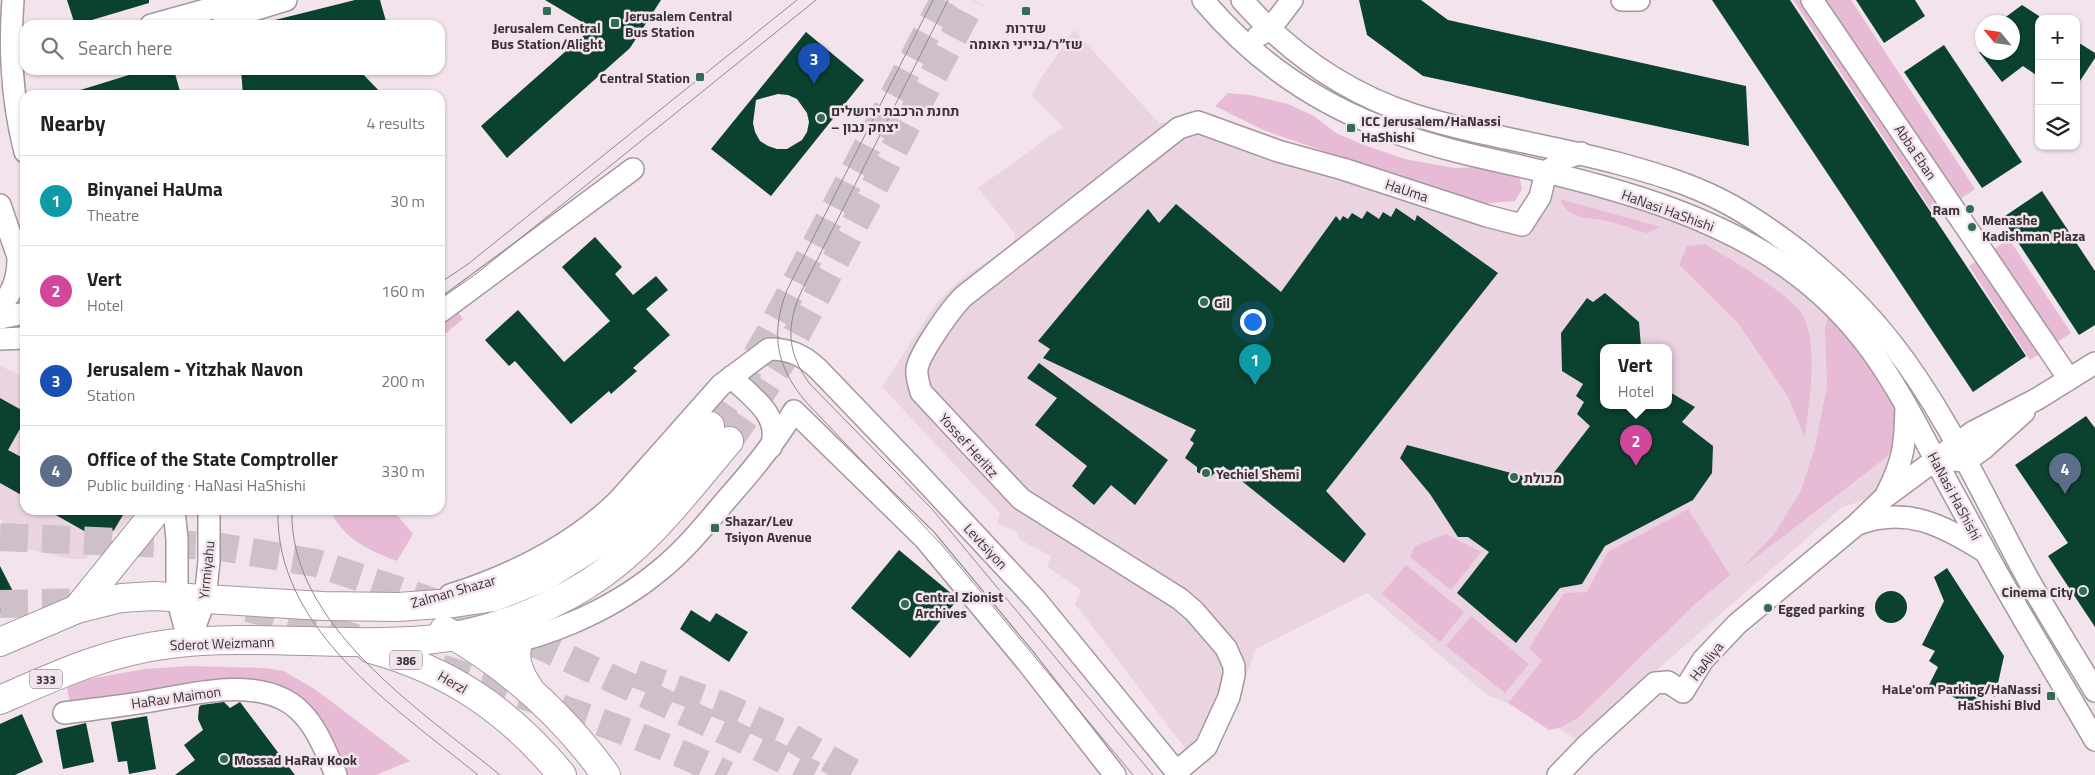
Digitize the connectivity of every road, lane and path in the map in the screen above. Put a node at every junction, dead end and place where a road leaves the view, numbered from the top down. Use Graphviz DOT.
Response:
graph roads {
  1 [pos="13,0"];
  2 [pos="242,0"];
  3 [pos="286,0"];
  4 [pos="1203,0"];
  5 [pos="1292,0"];
  6 [pos="1622,0"];
  7 [pos="1639,0"];
  8 [pos="1812,0"];
  9 [pos="1253,4"];
  10 [pos="169,20"];
  11 [pos="220,20"];
  12 [pos="1270,29"];
  13 [pos="1244,44"];
  14 [pos="10,65"];
  15 [pos="0,93"];
  16 [pos="16,108"];
  17 [pos="1198,122"];
  18 [pos="20,128"];
  19 [pos="1581,153"];
  20 [pos="633,169"];
  21 [pos="1546,172"];
  22 [pos="0,205"];
  23 [pos="20,263"];
  24 [pos="20,273"];
  25 [pos="0,306"];
  26 [pos="445,308"];
  27 [pos="20,313"];
  28 [pos="0,318"];
  29 [pos="20,338"];
  30 [pos="0,339"];
  31 [pos="769,349"];
  32 [pos="2095,363"];
  33 [pos="731,377"];
  34 [pos="2070,379"];
  35 [pos="1906,404"];
  36 [pos="771,448"];
  37 [pos="1961,452"];
  38 [pos="1935,458"];
  39 [pos="1885,497"];
  40 [pos="153,515"];
  41 [pos="175,515"];
  42 [pos="209,515"];
  43 [pos="1856,525"];
  44 [pos="1985,552"];
  45 [pos="176,597"];
  46 [pos="204,599"];
  47 [pos="398,607"];
  48 [pos="77,609"];
  49 [pos="536,611"];
  50 [pos="316,640"];
  51 [pos="518,640"];
  52 [pos="385,641"];
  53 [pos="0,642"];
  54 [pos="189,643"];
  55 [pos="465,643"];
  56 [pos="2095,691"];
  57 [pos="534,694"];
  58 [pos="0,700"];
  59 [pos="64,712"];
  60 [pos="2095,740"];
  61 [pos="1178,774"];
  62 [pos="336,775"];
  63 [pos="562,775"];
  64 [pos="606,775"];
  65 [pos="1115,775"];
  66 [pos="1558,775"];
  1 -- 14 [label="street"];
  2 -- 10 [label="street"];
  3 -- 11 [label="street"];
  4 -- 13 [label="street, HaNasi HaShishi"];
  5 -- 12 [label="street"];
  6 -- 7 [label="street"];
  8 -- 34 [label="street, Abba Eban"];
  9 -- 12 [label="street, HaNasi HaShishi"];
  9 -- 13 [label="street"];
  12 -- 13 [label="street"];
  12 -- 19 [label="street, HaNasi HaShishi"];
  13 -- 21 [label="street, HaNasi HaShishi"];
  14 -- 16 [label="street"];
  15 -- 16 [label="street"];
  16 -- 18 [label="street"];
  17 -- 21 [label="street, HaUma"];
  17 -- 61 [label="street, Yossef Herlitz"];
  19 -- 21 [label="street"];
  19 -- 37 [label="street, HaNasi HaShishi"];
  20 -- 26 [label="street"];
  21 -- 35 [label="street, HaNasi HaShishi"];
  22 -- 23 [label="street"];
  24 -- 25 [label="street"];
  27 -- 28 [label="street"];
  29 -- 30 [label="street"];
  31 -- 33 [label="street, Zalman Shazar"];
  31 -- 61 [label="street, Levtsiyon"];
  32 -- 34 [label="street, HaAliya"];
  33 -- 36 [label="street"];
  33 -- 47 [label="street, Zalman Shazar"];
  34 -- 37 [label="street, HaAliya"];
  35 -- 38 [label="street, HaNasi HaShishi"];
  35 -- 39 [label="street"];
  36 -- 51 [label="street"];
  36 -- 65 [label="street"];
  37 -- 38 [label="street, HaAliya"];
  37 -- 56 [label="street, HaNasi HaShishi"];
  38 -- 39 [label="street, HaAliya"];
  38 -- 44 [label="street, HaNasi HaShishi"];
  39 -- 43 [label="street, HaAliya"];
  40 -- 48 [label="main road"];
  41 -- 45 [label="street, Yirmiyahu"];
  42 -- 46 [label="street, Yirmiyahu"];
  43 -- 44 [label="street, HaAliya"];
  43 -- 66 [label="street, HaAliya"];
  44 -- 60 [label="street, HaNasi HaShishi"];
  45 -- 46 [label="main road"];
  45 -- 48 [label="main road"];
  45 -- 54 [label="street, Yirmiyahu"];
  46 -- 47 [label="main road"];
  46 -- 54 [label="street, Yirmiyahu"];
  47 -- 49 [label="main road, Zalman Shazar"];
  47 -- 55 [label="main road"];
  48 -- 53 [label="main road"];
  49 -- 51 [label="main road"];
  49 -- 55 [label="main road, Zalman Shazar"];
  50 -- 52 [label="main road, Sderot Weizmann / 333"];
  50 -- 54 [label="main road, Sderot Weizmann / 333"];
  50 -- 63 [label="main road, Herzl / 386"];
  51 -- 55 [label="street"];
  51 -- 57 [label="main road"];
  52 -- 55 [label="main road, Zalman Shazar"];
  54 -- 58 [label="main road, Sderot Weizmann / 333"];
  55 -- 57 [label="main road"];
  57 -- 64 [label="main road"];
  59 -- 62 [label="street, HaRav Maimon"];
}
